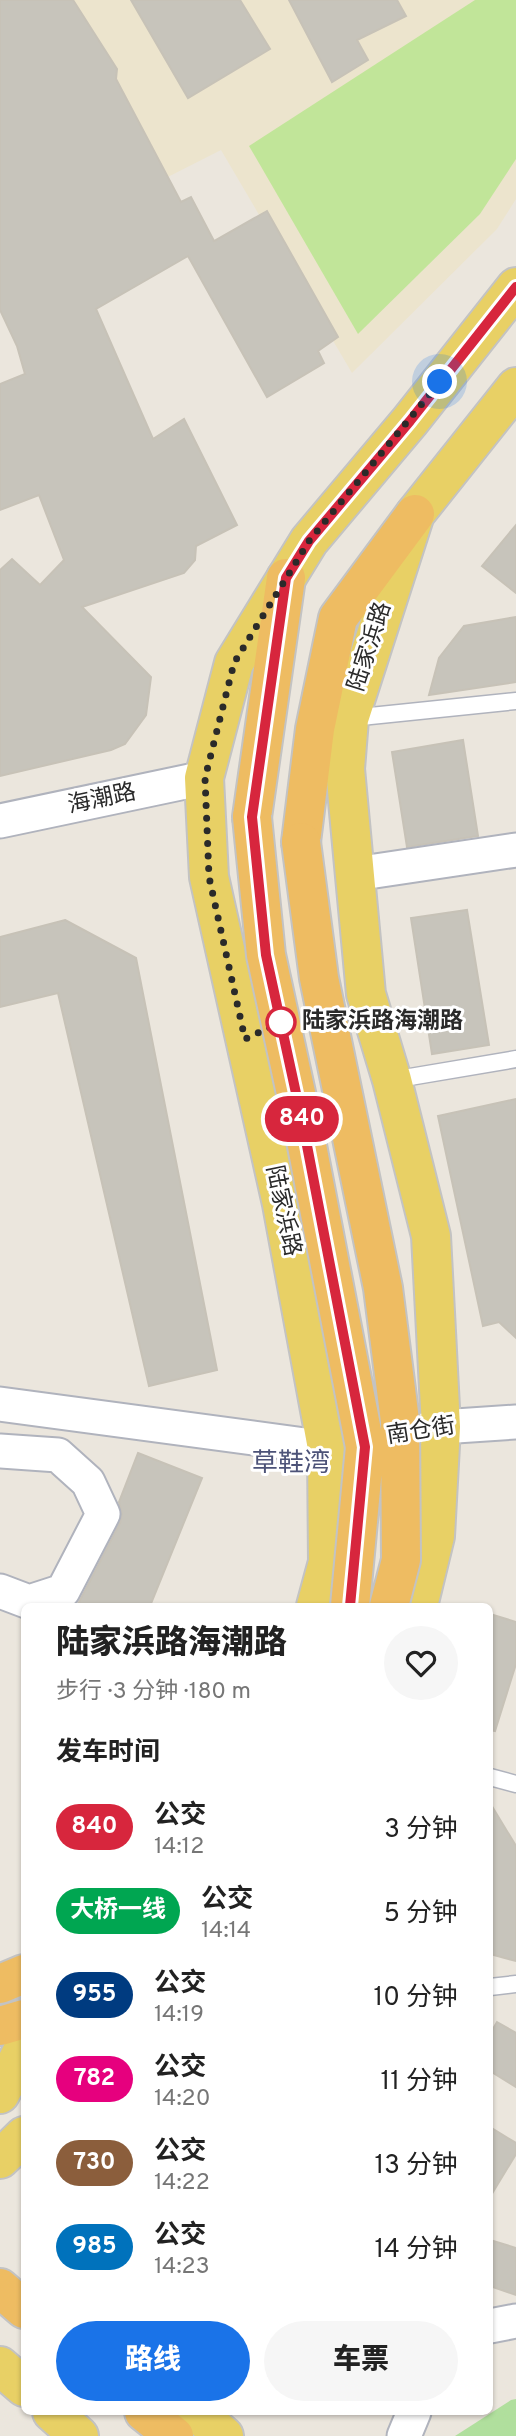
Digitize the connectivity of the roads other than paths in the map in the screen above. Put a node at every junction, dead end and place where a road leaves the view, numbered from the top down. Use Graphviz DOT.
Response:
graph roads {
  1 [pos="516,287"];
  2 [pos="516,387"];
  3 [pos="415,514"];
  4 [pos="286,578"];
  5 [pos="516,701"];
  6 [pos="349,719"];
  7 [pos="205,778"];
  8 [pos="0,821"];
  9 [pos="516,850"];
  10 [pos="355,874"];
  11 [pos="516,1059"];
  12 [pos="392,1080"];
  13 [pos="0,1404"];
  14 [pos="516,1422"];
  15 [pos="441,1427"];
  16 [pos="327,1448"];
  17 [pos="0,1451"];
  18 [pos="0,1591"];
  19 [pos="317,1603"];
  20 [pos="350,1603"];
  21 [pos="390,1603"];
  22 [pos="419,1603"];
  23 [pos="493,1778"];
  24 [pos="516,1784"];
  25 [pos="21,1975"];
  26 [pos="0,1984"];
  27 [pos="516,1984"];
  28 [pos="493,1987"];
  29 [pos="21,2020"];
  30 [pos="0,2026"];
  31 [pos="21,2054"];
  32 [pos="0,2094"];
  33 [pos="21,2139"];
  34 [pos="0,2159"];
  35 [pos="0,2288"];
  36 [pos="21,2306"];
  37 [pos="516,2321"];
  38 [pos="493,2325"];
  39 [pos="0,2366"];
  40 [pos="21,2384"];
  41 [pos="55,2415"];
  42 [pos="82,2415"];
  43 [pos="148,2415"];
  44 [pos="199,2415"];
  45 [pos="413,2415"];
  46 [pos="79,2436"];
  47 [pos="87,2436"];
  48 [pos="174,2436"];
  49 [pos="224,2436"];
  50 [pos="404,2436"];
  1 -- 4 [label="main road, 陆家浜路"];
  2 -- 3 [label="main road, 陆家浜路"];
  3 -- 6 [label="main road, 陆家浜路"];
  3 -- 21 [label="highway, bridge"];
  4 -- 7 [label="main road, 陆家浜路"];
  4 -- 20 [label="highway, bridge"];
  5 -- 6 [label="lane"];
  6 -- 10 [label="main road, 陆家浜路"];
  7 -- 8 [label="street, 海潮路"];
  7 -- 16 [label="main road, 陆家浜路"];
  9 -- 10 [label="street"];
  10 -- 12 [label="main road, 陆家浜路"];
  11 -- 12 [label="lane"];
  12 -- 15 [label="main road, 陆家浜路"];
  13 -- 16 [label="street, 南仓街"];
  14 -- 15 [label="street, 南仓街"];
  15 -- 16 [label="street, 南仓街"];
  15 -- 22 [label="main road, 陆家浜路"];
  16 -- 19 [label="main road, 陆家浜路"];
  17 -- 18 [label="street"];
  23 -- 24 [label="lane"];
  25 -- 26 [label="highway"];
  27 -- 28 [label="lane"];
  29 -- 30 [label="highway"];
  31 -- 32 [label="main road"];
  33 -- 34 [label="main road"];
  35 -- 36 [label="highway"];
  37 -- 38 [label="street"];
  39 -- 40 [label="main road"];
  41 -- 46 [label="main road"];
  42 -- 47 [label="main road"];
  43 -- 48 [label="highway"];
  44 -- 49 [label="main road"];
  45 -- 50 [label="street"];
}
